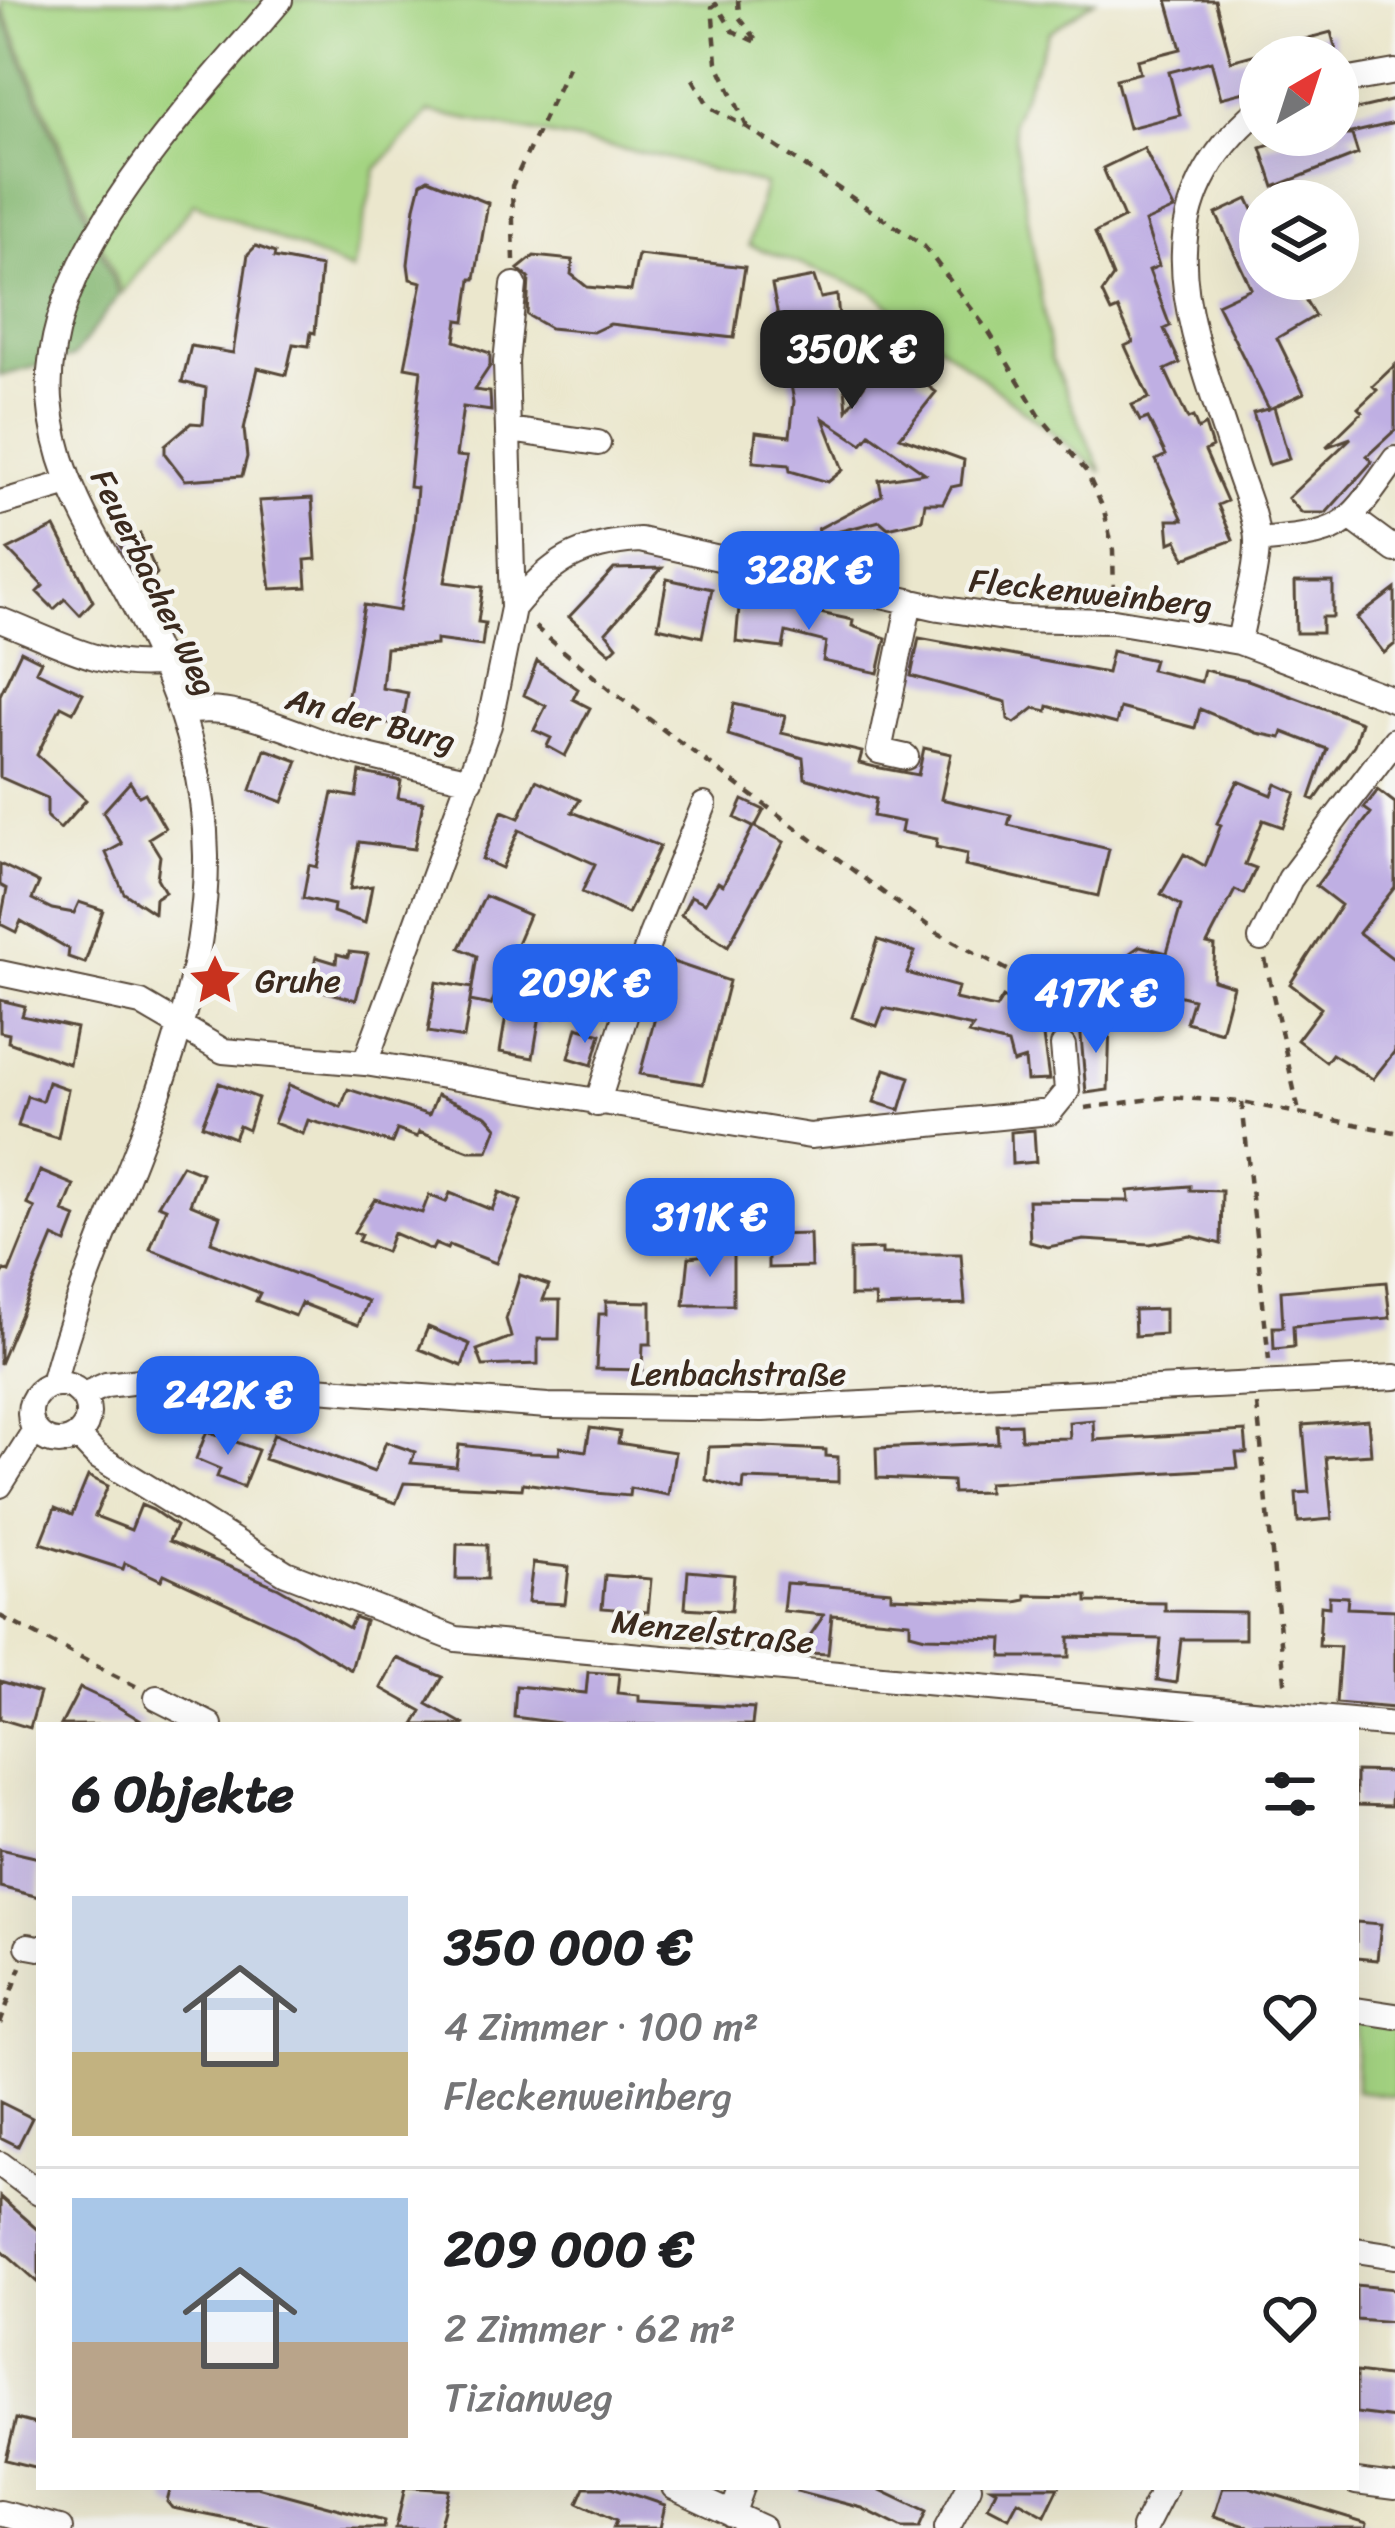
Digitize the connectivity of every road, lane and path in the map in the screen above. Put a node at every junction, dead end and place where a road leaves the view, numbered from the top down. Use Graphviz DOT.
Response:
graph roads {
  1 [pos="280,0"];
  2 [pos="738,0"];
  3 [pos="570,63"];
  4 [pos="1395,72"];
  5 [pos="1359,78"];
  6 [pos="693,79"];
  7 [pos="747,127"];
  8 [pos="1239,132"];
  9 [pos="514,285"];
  10 [pos="510,430"];
  11 [pos="598,443"];
  12 [pos="1395,459"];
  13 [pos="69,483"];
  14 [pos="0,503"];
  15 [pos="1353,519"];
  16 [pos="1257,541"];
  17 [pos="1395,550"];
  18 [pos="910,601"];
  19 [pos="523,616"];
  20 [pos="0,620"];
  21 [pos="1114,621"];
  22 [pos="1239,642"];
  23 [pos="164,663"];
  24 [pos="1395,700"];
  25 [pos="184,713"];
  26 [pos="1395,740"];
  27 [pos="906,757"];
  28 [pos="470,780"];
  29 [pos="704,805"];
  30 [pos="1261,938"];
  31 [pos="0,973"];
  32 [pos="180,1025"];
  33 [pos="1063,1046"];
  34 [pos="365,1064"];
  35 [pos="1242,1102"];
  36 [pos="597,1104"];
  37 [pos="1050,1112"];
  38 [pos="1299,1112"];
  39 [pos="1395,1132"];
  40 [pos="1395,1377"];
  41 [pos="1271,1383"];
  42 [pos="53,1384"];
  43 [pos="83,1395"];
  44 [pos="35,1430"];
  45 [pos="78,1436"];
  46 [pos="0,1485"];
  47 [pos="0,1616"];
  48 [pos="1284,1680"];
  49 [pos="157,1699"];
  50 [pos="1291,1720"];
  51 [pos="204,1722"];
  52 [pos="1333,1722"];
  53 [pos="1359,1723"];
  54 [pos="1395,1725"];
  55 [pos="34,1947"];
  56 [pos="1359,2010"];
  57 [pos="1395,2016"];
  58 [pos="0,2024"];
  59 [pos="0,2164"];
  60 [pos="36,2191"];
  61 [pos="1359,2250"];
  62 [pos="1395,2256"];
  63 [pos="1359,2482"];
  64 [pos="1395,2487"];
  65 [pos="680,2490"];
  66 [pos="741,2490"];
  67 [pos="967,2490"];
  68 [pos="1164,2490"];
  69 [pos="0,2513"];
  70 [pos="732,2515"];
  71 [pos="60,2528"];
  72 [pos="762,2528"];
  73 [pos="947,2528"];
  74 [pos="1144,2528"];
  1 -- 13 [label="street, Feuerbacher Weg"];
  2 -- 7 [label="path"];
  3 -- 9 [label="path"];
  4 -- 5 [label="street"];
  6 -- 7 [label="path"];
  7 -- 21 [label="path"];
  8 -- 16 [label="street"];
  9 -- 10 [label="street"];
  10 -- 11 [label="street"];
  10 -- 19 [label="street"];
  12 -- 15 [label="street"];
  13 -- 14 [label="street"];
  13 -- 23 [label="street, Feuerbacher Weg"];
  15 -- 16 [label="street"];
  15 -- 17 [label="street"];
  16 -- 22 [label="street"];
  18 -- 19 [label="street, Fleckenweinberg"];
  18 -- 21 [label="street, Fleckenweinberg"];
  18 -- 27 [label="street"];
  19 -- 28 [label="street"];
  19 -- 33 [label="path"];
  20 -- 23 [label="street"];
  21 -- 22 [label="street, Fleckenweinberg"];
  22 -- 24 [label="street, Fleckenweinberg"];
  23 -- 25 [label="street, Feuerbacher Weg"];
  25 -- 28 [label="street, An der Burg"];
  25 -- 32 [label="street, Feuerbacher Weg"];
  26 -- 30 [label="street"];
  28 -- 34 [label="street"];
  29 -- 36 [label="street"];
  30 -- 38 [label="path"];
  31 -- 32 [label="street"];
  32 -- 34 [label="street"];
  32 -- 42 [label="street, Feuerbacher Weg"];
  33 -- 37 [label="street"];
  34 -- 36 [label="street"];
  35 -- 37 [label="path"];
  35 -- 38 [label="path"];
  35 -- 41 [label="path"];
  36 -- 37 [label="street"];
  38 -- 39 [label="path"];
  40 -- 41 [label="street, Lenbachstraße"];
  41 -- 43 [label="street, Lenbachstraße"];
  41 -- 48 [label="path"];
  42 -- 43 [label="street"];
  42 -- 44 [label="street, Feuerbacher Weg"];
  43 -- 45 [label="street"];
  44 -- 45 [label="street"];
  44 -- 46 [label="street, Feuerbacher Weg"];
  45 -- 50 [label="street, Menzelstraße"];
  47 -- 49 [label="path"];
  49 -- 51 [label="street"];
  50 -- 52 [label="street, Menzelstraße"];
  53 -- 54 [label="street, Menzelstraße"];
  55 -- 58 [label="path"];
  56 -- 57 [label="street"];
  59 -- 60 [label="street"];
  61 -- 62 [label="street"];
  63 -- 64 [label="street"];
  65 -- 70 [label="street"];
  66 -- 70 [label="street"];
  67 -- 73 [label="street"];
  68 -- 74 [label="street"];
  69 -- 71 [label="street"];
  70 -- 72 [label="street"];
}
